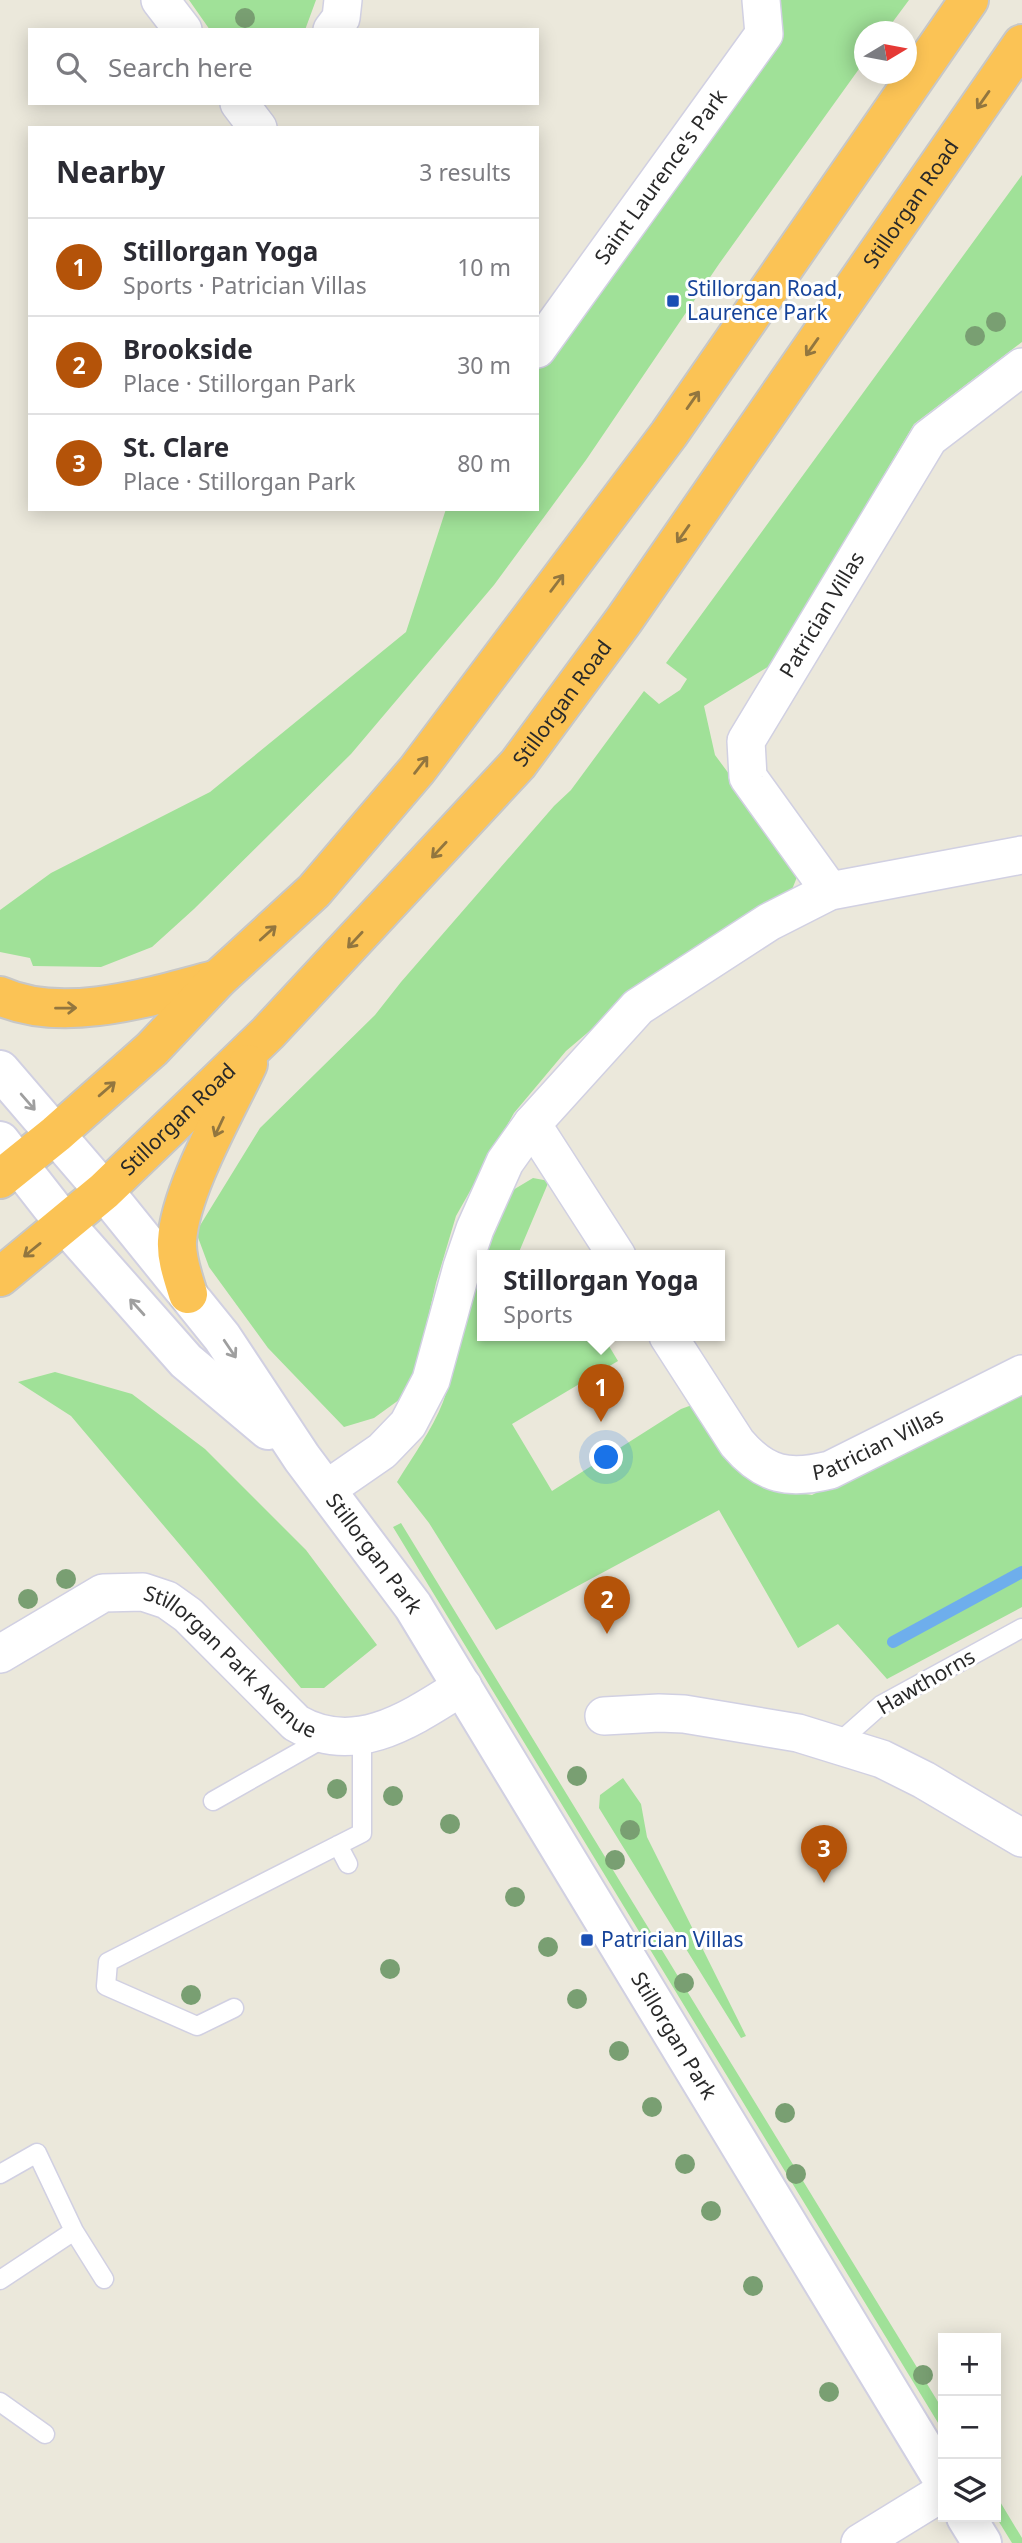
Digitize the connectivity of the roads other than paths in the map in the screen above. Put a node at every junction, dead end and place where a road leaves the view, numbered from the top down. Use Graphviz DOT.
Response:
graph roads {
  1 [pos="160,0"];
  2 [pos="343,0"];
  3 [pos="761,0"];
  4 [pos="969,0"];
  5 [pos="181,28"];
  6 [pos="334,28"];
  7 [pos="1022,44"];
  8 [pos="539,346"];
  9 [pos="1022,367"];
  10 [pos="1022,855"];
  11 [pos="830,891"];
  12 [pos="218,979"];
  13 [pos="0,996"];
  14 [pos="258,1043"];
  15 [pos="0,1070"];
  16 [pos="532,1124"];
  17 [pos="56,1134"];
  18 [pos="6,1162"];
  19 [pos="104,1191"];
  20 [pos="65,1224"];
  21 [pos="613,1250"];
  22 [pos="0,1277"];
  23 [pos="188,1294"];
  24 [pos="671,1341"];
  25 [pos="1022,1374"];
  26 [pos="302,1458"];
  27 [pos="327,1489"];
  28 [pos="1022,1628"];
  29 [pos="0,1654"];
  30 [pos="463,1686"];
  31 [pos="604,1716"];
  32 [pos="346,1736"];
  33 [pos="837,1744"];
  34 [pos="213,1801"];
  35 [pos="1022,1838"];
  36 [pos="338,1845"];
  37 [pos="348,1864"];
  38 [pos="234,2008"];
  39 [pos="0,2174"];
  40 [pos="74,2231"];
  41 [pos="104,2279"];
  42 [pos="0,2280"];
  43 [pos="0,2402"];
  44 [pos="45,2434"];
  45 [pos="938,2472"];
  46 [pos="938,2495"];
  47 [pos="969,2522"];
  48 [pos="860,2543"];
  49 [pos="982,2543"];
  1 -- 5 [label="street"];
  2 -- 6 [label="street"];
  3 -- 8 [label="street, Saint Laurence's Park"];
  12 -- 4 [label="highway, one-way"];
  7 -- 14 [label="highway, Stillorgan Road, one-way"];
  9 -- 11 [label="street, Patrician Villas"];
  10 -- 11 [label="street"];
  11 -- 16 [label="street"];
  13 -- 12 [label="highway, one-way"];
  17 -- 12 [label="highway, one-way"];
  14 -- 19 [label="highway, Stillorgan Road"];
  14 -- 23 [label="highway, one-way"];
  15 -- 17 [label="main road, Stillorgan Park, one-way"];
  16 -- 21 [label="street"];
  16 -- 27 [label="street"];
  17 -- 18 [label="highway"];
  17 -- 19 [label="main road, Stillorgan Park"];
  18 -- 20 [label="main road, Stillorgan Park"];
  19 -- 20 [label="highway, Stillorgan Road"];
  19 -- 23 [label="main road, Stillorgan Park"];
  20 -- 22 [label="highway, Stillorgan Road, one-way"];
  26 -- 20 [label="main road, Stillorgan Park, one-way"];
  23 -- 26 [label="main road, Stillorgan Park, one-way"];
  24 -- 25 [label="street, Patrician Villas"];
  26 -- 27 [label="main road, Stillorgan Park"];
  27 -- 30 [label="main road, Stillorgan Park"];
  28 -- 33 [label="lane, Hawthorns"];
  29 -- 32 [label="street, Stillorgan Park Avenue"];
  30 -- 32 [label="street"];
  30 -- 45 [label="main road, Stillorgan Park"];
  31 -- 33 [label="street"];
  32 -- 34 [label="lane"];
  32 -- 36 [label="lane"];
  33 -- 35 [label="street"];
  36 -- 37 [label="lane"];
  36 -- 38 [label="lane"];
  39 -- 40 [label="lane"];
  40 -- 41 [label="lane"];
  40 -- 42 [label="lane"];
  43 -- 44 [label="lane"];
  46 -- 48 [label="street"];
  47 -- 49 [label="main road"];
}
